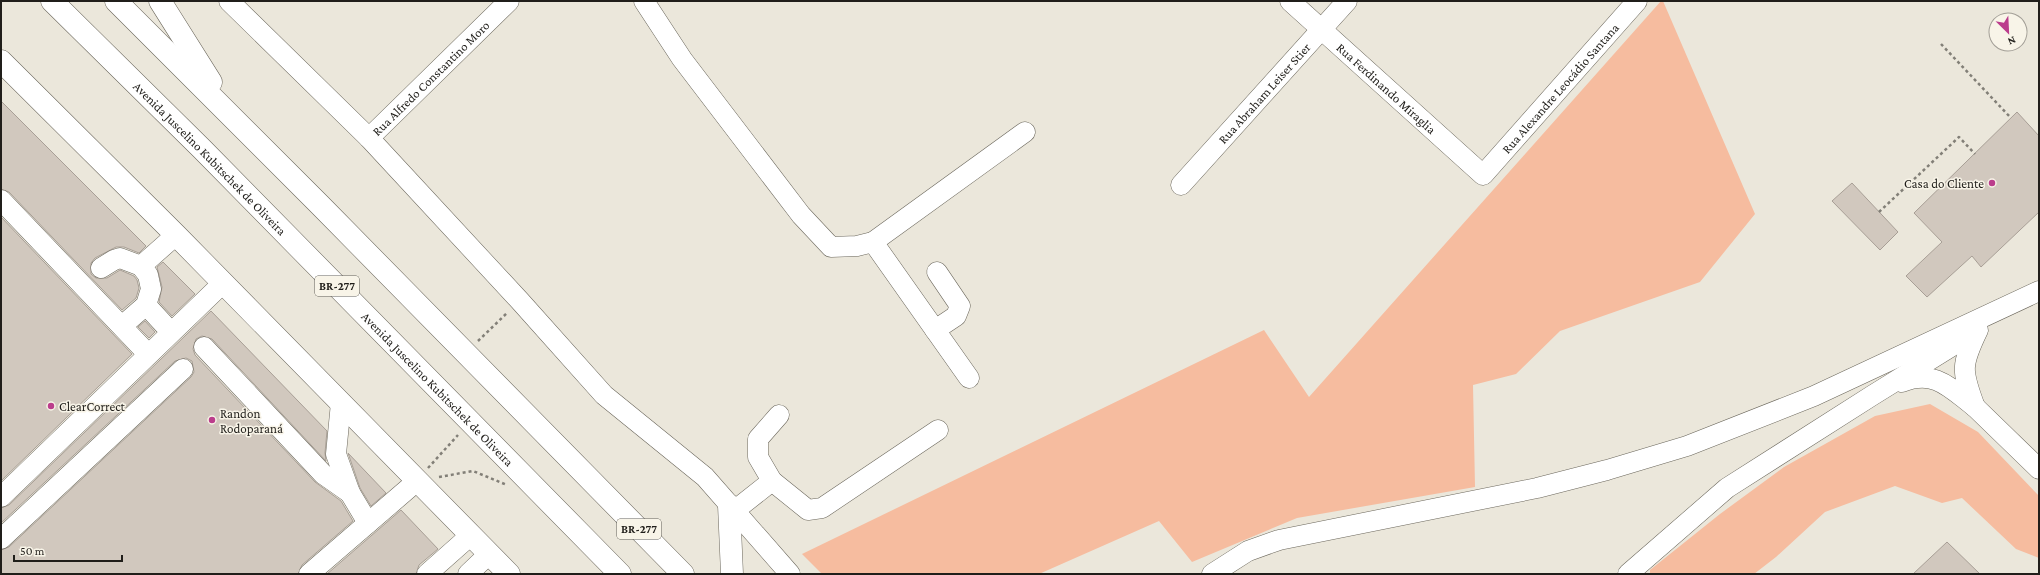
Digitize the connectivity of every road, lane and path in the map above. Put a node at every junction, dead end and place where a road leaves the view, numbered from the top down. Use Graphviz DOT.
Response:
graph roads {
  1 [pos="52,1"];
  2 [pos="116,1"];
  3 [pos="160,1"];
  4 [pos="230,1"];
  5 [pos="509,1"];
  6 [pos="644,1"];
  7 [pos="1290,1"];
  8 [pos="1347,1"];
  9 [pos="1636,1"];
  10 [pos="1321,29"];
  11 [pos="1941,44"];
  12 [pos="1,61"];
  13 [pos="2011,118"];
  14 [pos="239,123"];
  15 [pos="1025,132"];
  16 [pos="369,138"];
  17 [pos="1975,154"];
  18 [pos="1483,175"];
  19 [pos="1181,185"];
  20 [pos="1,200"];
  21 [pos="1879,212"];
  22 [pos="176,235"];
  23 [pos="873,242"];
  24 [pos="141,266"];
  25 [pos="101,268"];
  26 [pos="937,272"];
  27 [pos="223,283"];
  28 [pos="2039,292"];
  29 [pos="520,301"];
  30 [pos="146,305"];
  31 [pos="122,326"];
  32 [pos="934,330"];
  33 [pos="1978,330"];
  34 [pos="171,332"];
  35 [pos="204,347"];
  36 [pos="465,353"];
  37 [pos="148,354"];
  38 [pos="182,369"];
  39 [pos="969,378"];
  40 [pos="1873,395"];
  41 [pos="340,403"];
  42 [pos="1975,407"];
  43 [pos="779,415"];
  44 [pos="471,421"];
  45 [pos="938,430"];
  46 [pos="2039,469"];
  47 [pos="417,481"];
  48 [pos="772,481"];
  49 [pos="509,487"];
  50 [pos="350,492"];
  51 [pos="1,497"];
  52 [pos="732,508"];
  53 [pos="368,523"];
  54 [pos="471,535"];
  55 [pos="1,539"];
  56 [pos="490,554"];
  57 [pos="309,574"];
  58 [pos="427,574"];
  59 [pos="468,574"];
  60 [pos="509,574"];
  61 [pos="620,574"];
  62 [pos="684,574"];
  63 [pos="732,574"];
  64 [pos="790,574"];
  65 [pos="1212,574"];
  66 [pos="1628,574"];
  1 -- 44 [label="main road, Avenida Juscelino Kubitschek de Oliveira / BR-277"];
  2 -- 14 [label="main road, BR-277"];
  3 -- 14 [label="main road"];
  4 -- 16 [label="street"];
  5 -- 16 [label="street, Rua Alfredo Constantino Moro"];
  6 -- 23 [label="street"];
  7 -- 10 [label="street, Rua Ferdinando Miraglia"];
  8 -- 10 [label="street, Rua Abraham Leiser Stier"];
  9 -- 18 [label="street, Rua Alexandre Leocádio Santana"];
  10 -- 18 [label="street, Rua Ferdinando Miraglia"];
  10 -- 19 [label="street, Rua Abraham Leiser Stier"];
  11 -- 13 [label="path"];
  12 -- 22 [label="main road"];
  14 -- 36 [label="main road, BR-277"];
  15 -- 23 [label="street"];
  16 -- 29 [label="street"];
  17 -- 21 [label="path"];
  20 -- 31 [label="street"];
  22 -- 24 [label="street"];
  22 -- 27 [label="main road"];
  23 -- 32 [label="street"];
  24 -- 25 [label="street"];
  24 -- 30 [label="street"];
  26 -- 32 [label="street"];
  27 -- 34 [label="street"];
  27 -- 41 [label="main road"];
  28 -- 33 [label="street"];
  28 -- 65 [label="street"];
  29 -- 36 [label="path"];
  29 -- 52 [label="street"];
  30 -- 31 [label="street"];
  30 -- 34 [label="street"];
  31 -- 37 [label="street"];
  32 -- 39 [label="street"];
  33 -- 40 [label="street"];
  33 -- 42 [label="street"];
  34 -- 37 [label="street"];
  35 -- 50 [label="street"];
  36 -- 62 [label="main road, BR-277"];
  37 -- 51 [label="street"];
  38 -- 55 [label="street"];
  40 -- 42 [label="street"];
  40 -- 66 [label="street"];
  41 -- 47 [label="main road"];
  41 -- 50 [label="street"];
  42 -- 46 [label="street"];
  43 -- 48 [label="street"];
  44 -- 47 [label="path"];
  44 -- 61 [label="main road, Avenida Juscelino Kubitschek de Oliveira / BR-277"];
  45 -- 48 [label="street"];
  47 -- 49 [label="path"];
  47 -- 53 [label="street"];
  47 -- 54 [label="main road"];
  48 -- 52 [label="street"];
  50 -- 53 [label="street"];
  52 -- 63 [label="main road"];
  52 -- 64 [label="street"];
  53 -- 57 [label="street"];
  54 -- 56 [label="main road"];
  54 -- 58 [label="street"];
  56 -- 59 [label="street"];
  56 -- 60 [label="main road"];
}
